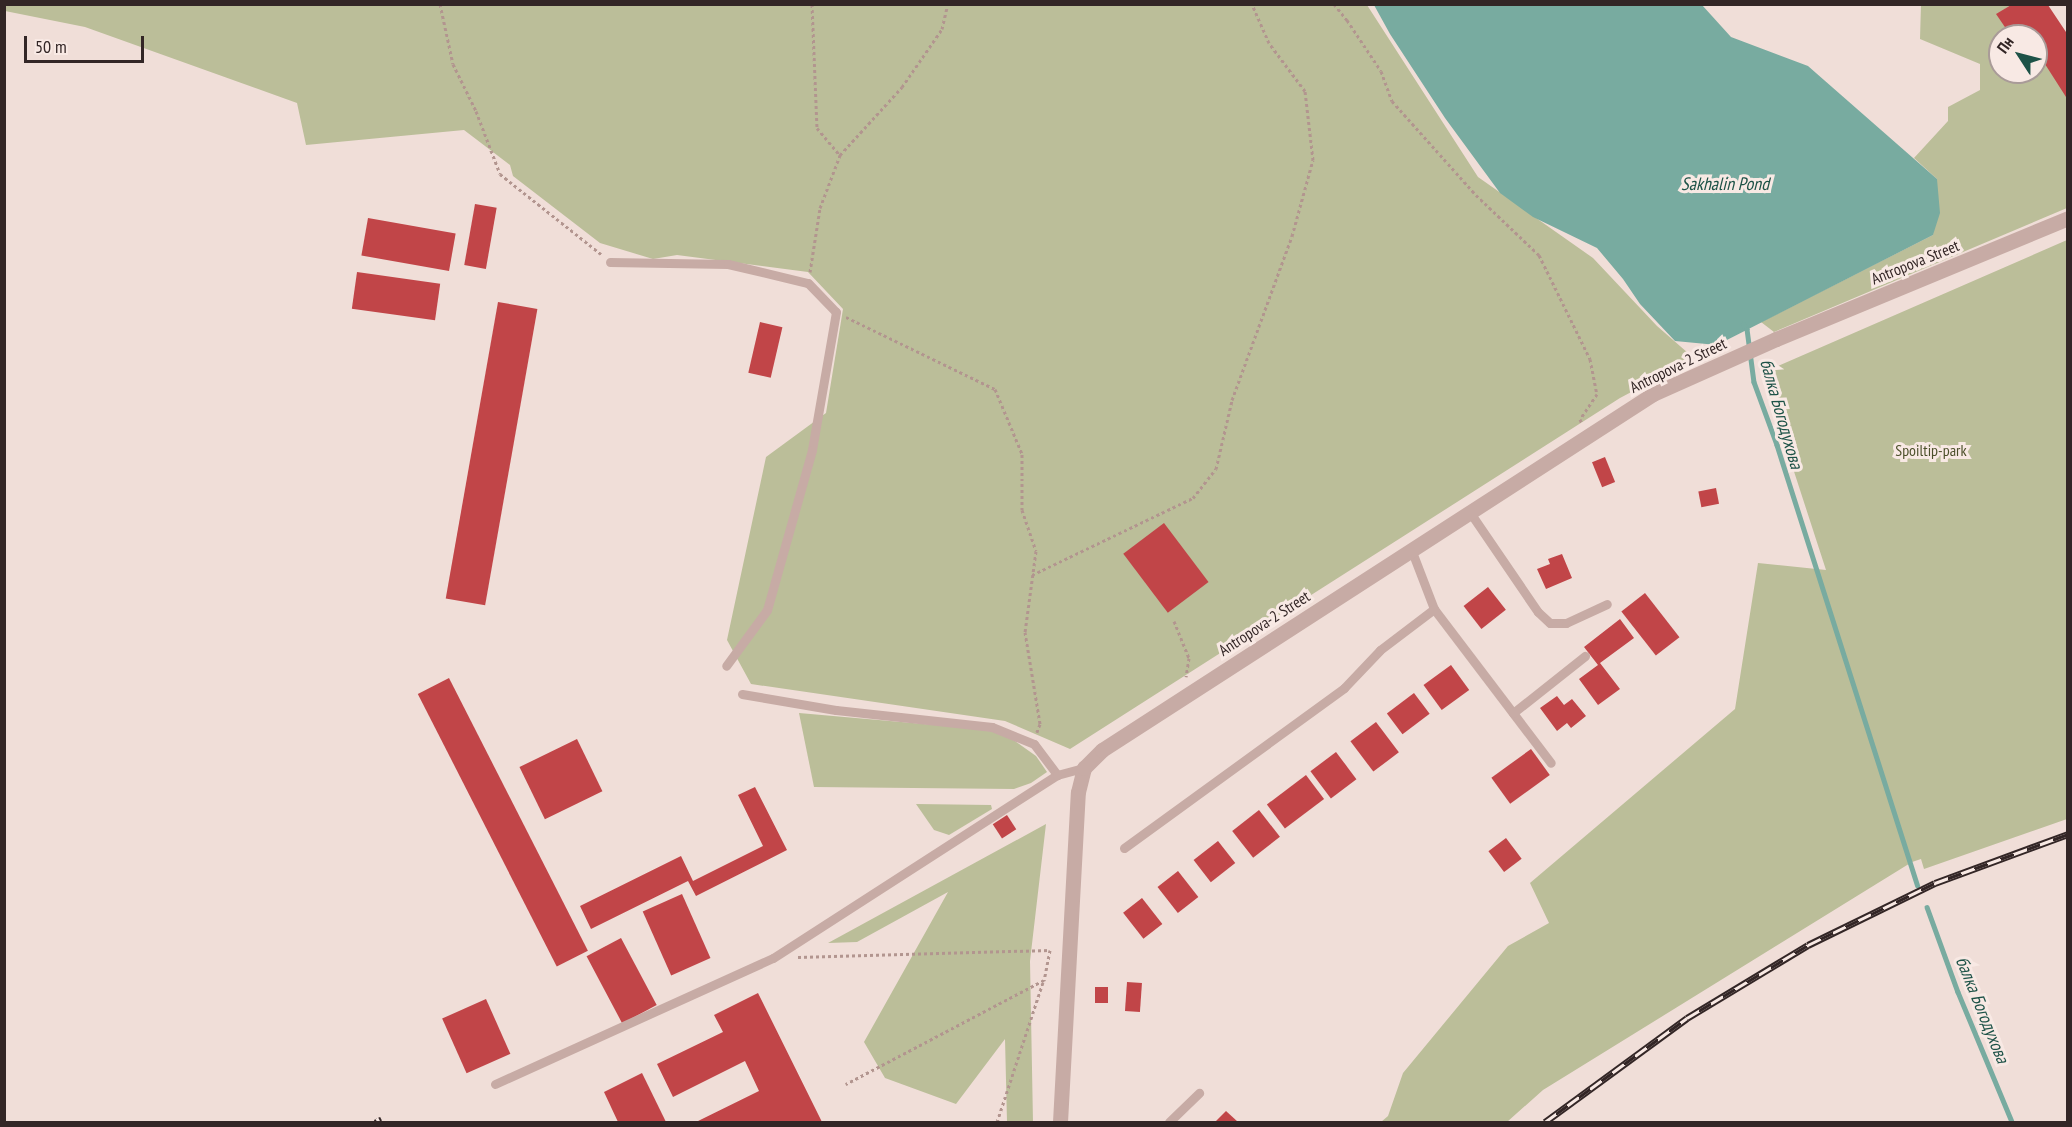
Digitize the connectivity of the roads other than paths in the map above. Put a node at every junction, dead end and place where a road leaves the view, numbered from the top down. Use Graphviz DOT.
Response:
graph roads {
  1 [pos="2067,218"];
  2 [pos="610,262"];
  3 [pos="1776,339"];
  4 [pos="1469,511"];
  5 [pos="1411,549"];
  6 [pos="1607,604"];
  7 [pos="1434,609"];
  8 [pos="1585,656"];
  9 [pos="726,666"];
  10 [pos="742,694"];
  11 [pos="1513,713"];
  12 [pos="1551,763"];
  13 [pos="1084,768"];
  14 [pos="1057,775"];
  15 [pos="1124,848"];
  16 [pos="495,1084"];
  17 [pos="1198,1093"];
  18 [pos="1060,1122"];
  19 [pos="1169,1122"];
  1 -- 3 [label="street, Antropova Street"];
  2 -- 9 [label="lane"];
  3 -- 4 [label="street, Antropova-2 Street"];
  4 -- 5 [label="street, Antropova-2 Street"];
  4 -- 6 [label="lane"];
  5 -- 7 [label="lane"];
  5 -- 13 [label="street, Antropova-2 Street"];
  7 -- 11 [label="lane"];
  7 -- 15 [label="lane"];
  8 -- 11 [label="lane"];
  10 -- 14 [label="lane"];
  11 -- 12 [label="lane"];
  13 -- 14 [label="lane"];
  13 -- 18 [label="street"];
  14 -- 16 [label="lane"];
  17 -- 19 [label="lane"];
}
